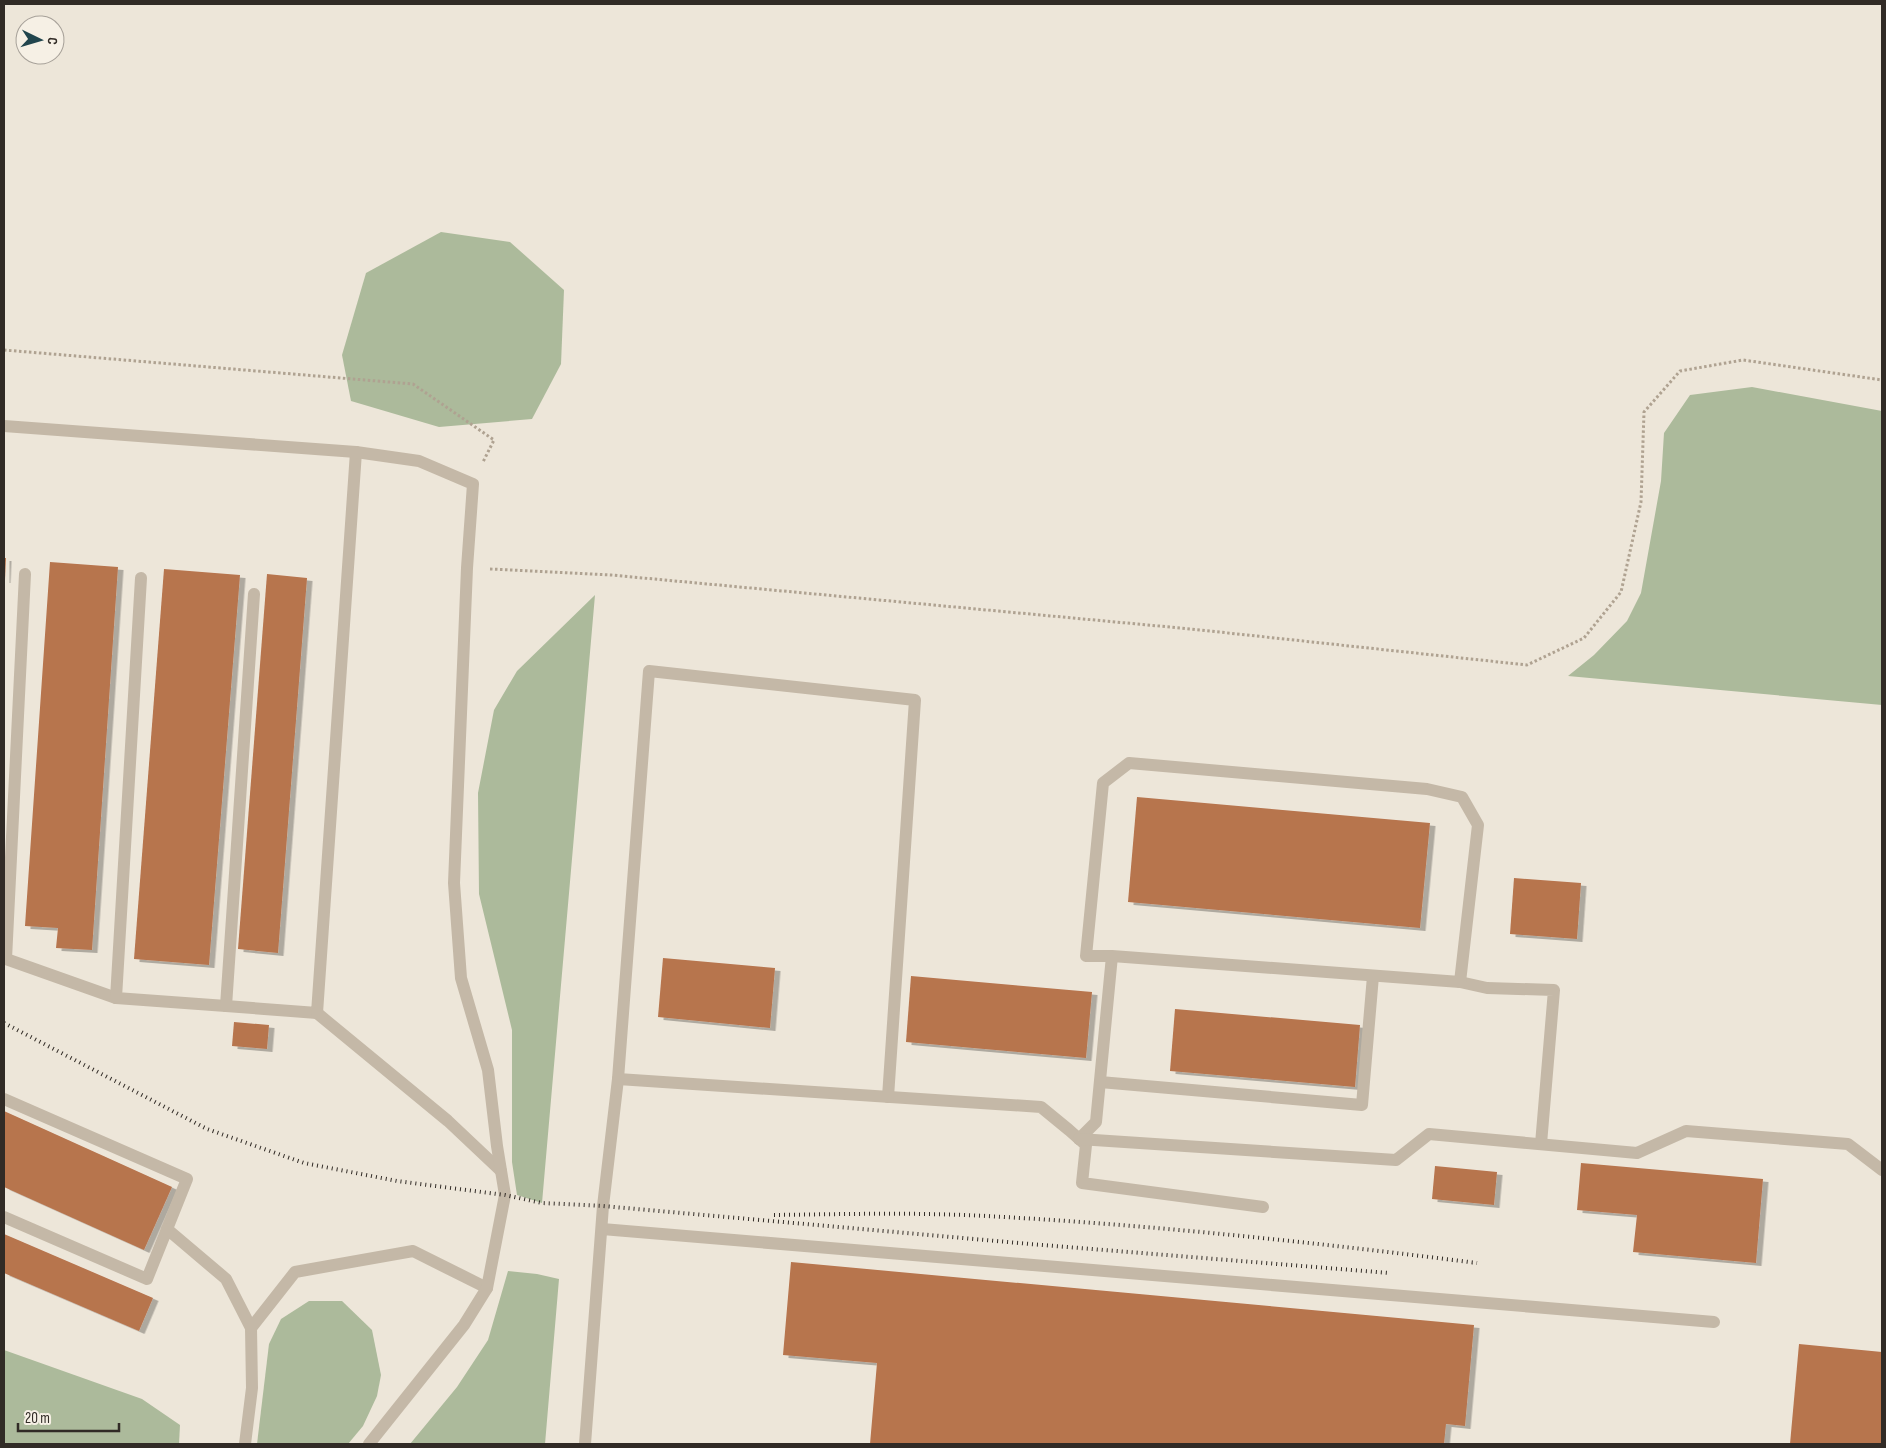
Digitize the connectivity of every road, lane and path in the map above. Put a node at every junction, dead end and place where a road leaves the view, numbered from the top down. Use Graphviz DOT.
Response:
graph roads {
  1 [pos="4,350"];
  2 [pos="1882,380"];
  3 [pos="4,426"];
  4 [pos="356,452"];
  5 [pos="473,484"];
  6 [pos="467,568"];
  7 [pos="25,574"];
  8 [pos="142,578"];
  9 [pos="254,594"];
  10 [pos="1112,956"];
  11 [pos="5,959"];
  12 [pos="1373,976"];
  13 [pos="1460,982"];
  14 [pos="116,998"];
  15 [pos="226,1006"];
  16 [pos="318,1013"];
  17 [pos="618,1079"];
  18 [pos="1100,1082"];
  19 [pos="888,1097"];
  20 [pos="4,1099"];
  21 [pos="1079,1139"];
  22 [pos="1541,1144"];
  23 [pos="1882,1170"];
  24 [pos="501,1171"];
  25 [pos="1263,1207"];
  26 [pos="4,1217"];
  27 [pos="167,1229"];
  28 [pos="602,1229"];
  29 [pos="487,1288"];
  30 [pos="1714,1322"];
  31 [pos="251,1328"];
  32 [pos="245,1444"];
  33 [pos="369,1444"];
  34 [pos="585,1444"];
  1 -- 5 [label="path"];
  2 -- 6 [label="path"];
  3 -- 4 [label="street"];
  4 -- 5 [label="street"];
  4 -- 16 [label="street"];
  5 -- 6 [label="street"];
  6 -- 24 [label="street"];
  7 -- 11 [label="street"];
  8 -- 14 [label="street"];
  9 -- 15 [label="street"];
  10 -- 12 [label="street"];
  10 -- 13 [label="street"];
  10 -- 18 [label="street"];
  11 -- 14 [label="street"];
  12 -- 13 [label="street"];
  12 -- 18 [label="street"];
  13 -- 22 [label="street"];
  14 -- 15 [label="street"];
  15 -- 16 [label="street"];
  16 -- 24 [label="street"];
  17 -- 19 [label="street"];
  17 -- 19 [label="street"];
  17 -- 28 [label="street"];
  18 -- 21 [label="street"];
  19 -- 21 [label="street"];
  20 -- 27 [label="street"];
  21 -- 22 [label="street"];
  21 -- 25 [label="street"];
  22 -- 23 [label="street"];
  24 -- 29 [label="street"];
  26 -- 27 [label="street"];
  27 -- 31 [label="street"];
  28 -- 30 [label="street"];
  28 -- 34 [label="street"];
  29 -- 31 [label="street"];
  29 -- 33 [label="street"];
  31 -- 32 [label="street"];
}
